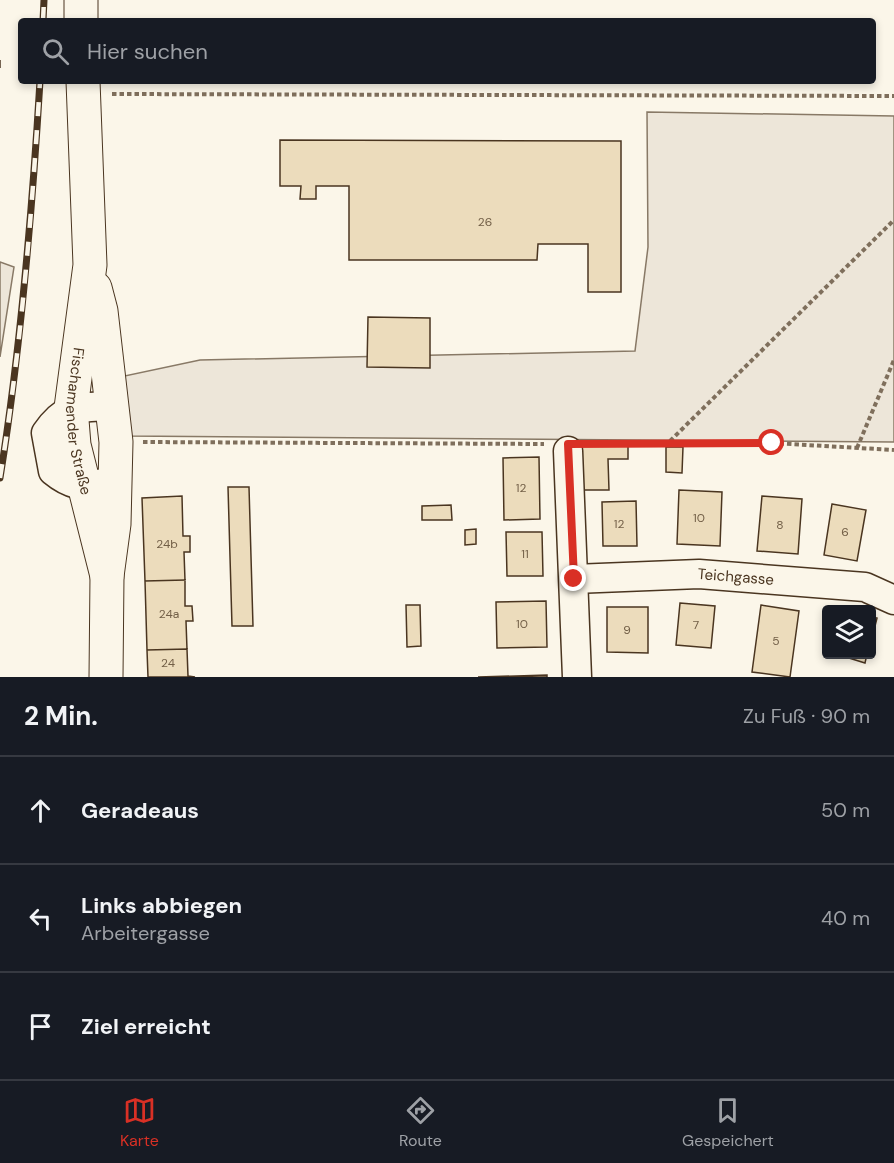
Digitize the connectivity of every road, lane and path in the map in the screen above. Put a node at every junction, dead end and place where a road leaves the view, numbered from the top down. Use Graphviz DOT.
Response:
graph roads {
  1 [pos="81,0"];
  2 [pos="81,18"];
  3 [pos="83,87"];
  4 [pos="894,96"];
  5 [pos="894,220"];
  6 [pos="90,265"];
  7 [pos="894,360"];
  8 [pos="112,406"];
  9 [pos="71,408"];
  10 [pos="116,442"];
  11 [pos="670,442"];
  12 [pos="568,447"];
  13 [pos="857,448"];
  14 [pos="894,450"];
  15 [pos="99,484"];
  16 [pos="574,579"];
  17 [pos="894,600"];
  18 [pos="106,677"];
  19 [pos="577,677"];
  1 -- 2 [label="main road"];
  3 -- 4 [label="path"];
  3 -- 6 [label="main road, Fischamender Straße"];
  5 -- 11 [label="path"];
  6 -- 8 [label="main road, Fischamender Straße"];
  6 -- 9 [label="main road, Fischamender Straße"];
  7 -- 13 [label="path"];
  8 -- 9 [label="street"];
  8 -- 10 [label="main road, Fischamender Straße"];
  9 -- 15 [label="main road, Fischamender Straße"];
  10 -- 12 [label="path"];
  10 -- 15 [label="main road, Fischamender Straße"];
  11 -- 12 [label="path"];
  11 -- 13 [label="path"];
  12 -- 16 [label="street"];
  13 -- 14 [label="path"];
  15 -- 18 [label="main road, Fischamender Straße"];
  16 -- 17 [label="street, Teichgasse"];
  16 -- 19 [label="street"];
}
